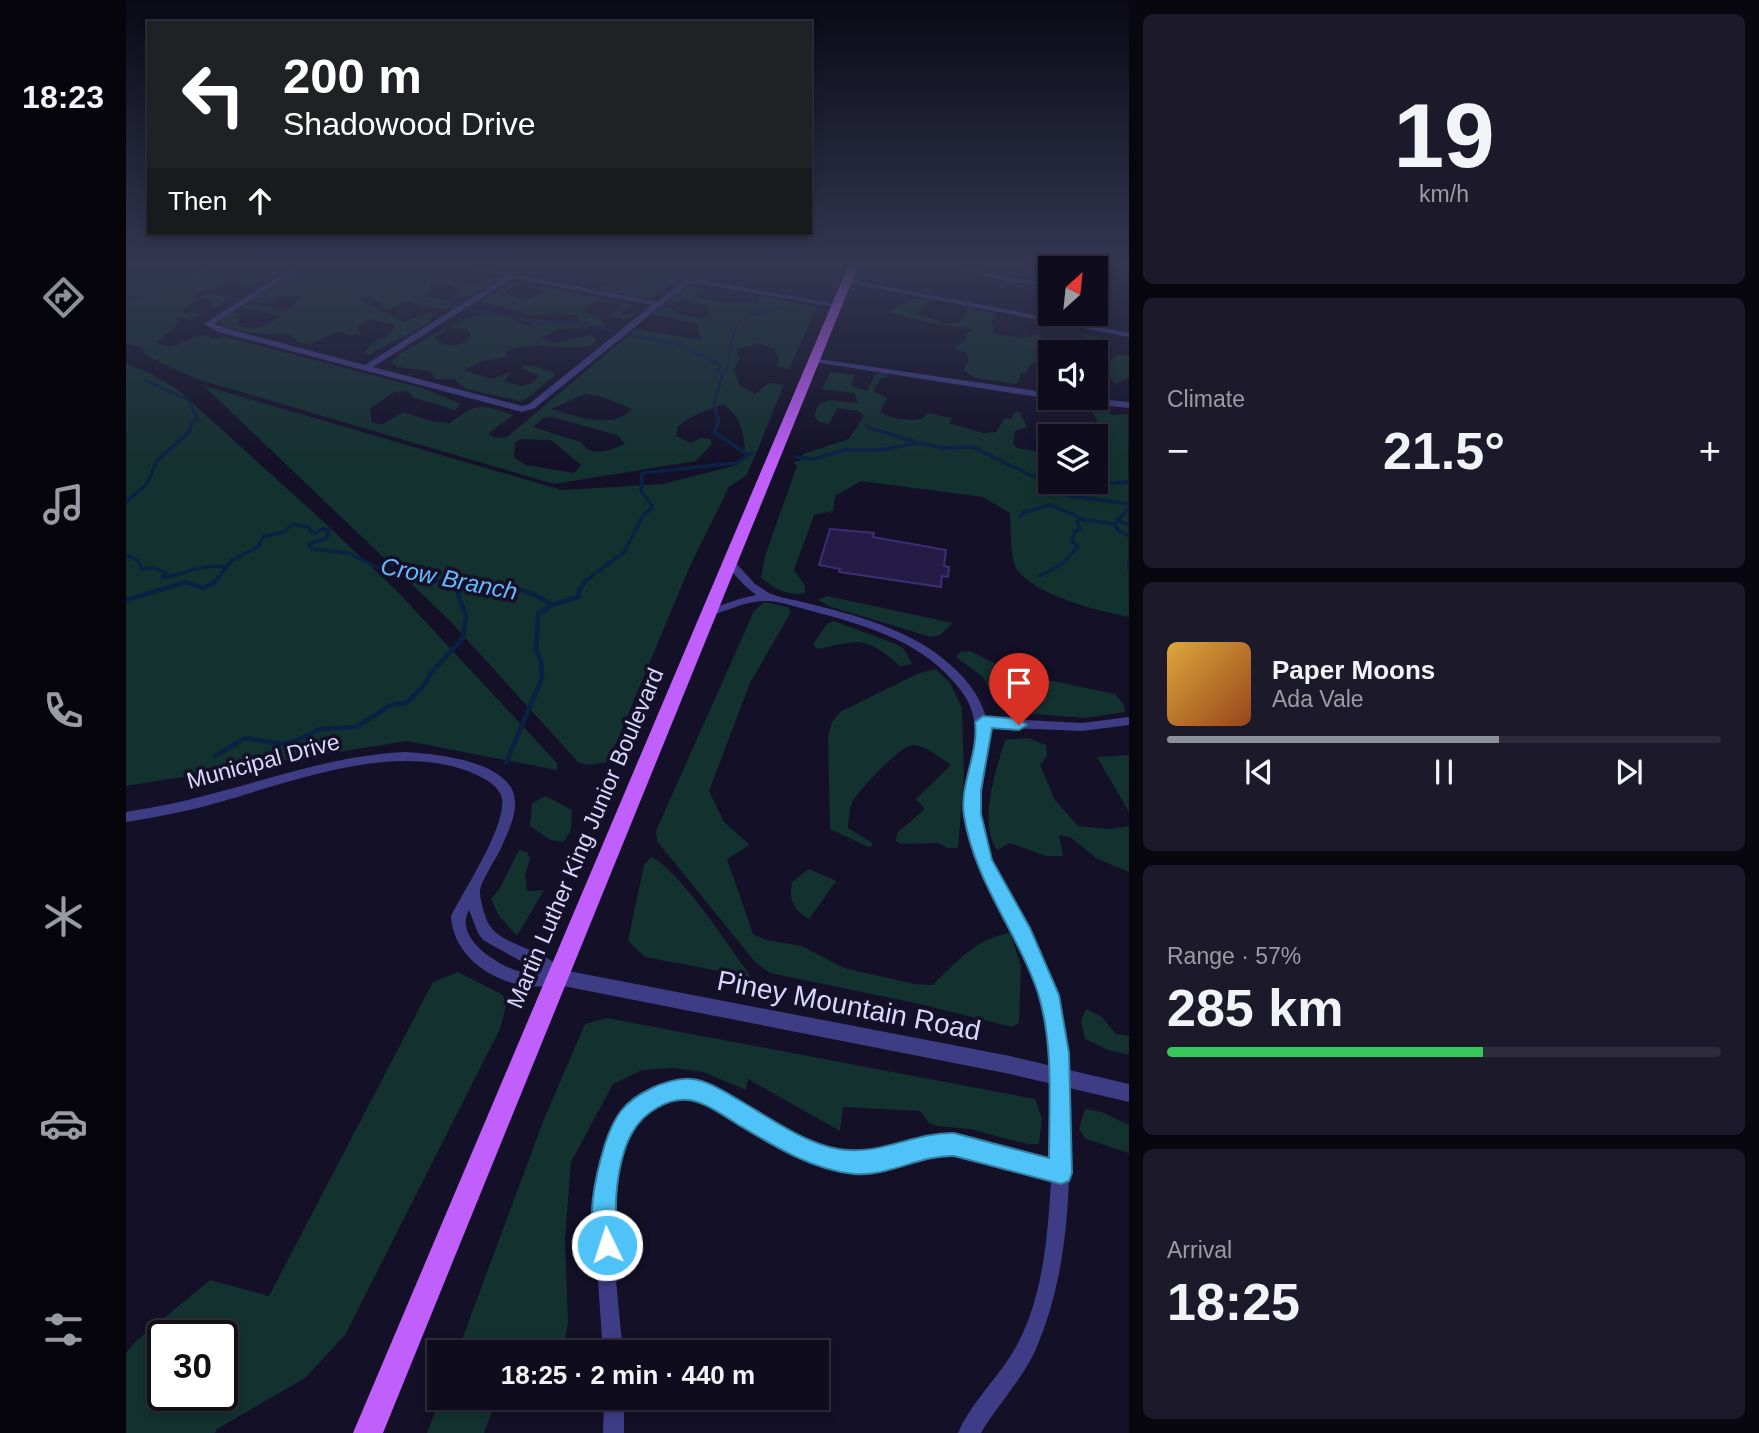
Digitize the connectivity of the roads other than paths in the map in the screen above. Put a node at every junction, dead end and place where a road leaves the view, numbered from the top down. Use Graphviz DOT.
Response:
graph roads {
  1 [pos="229,331"];
  2 [pos="425,331"];
  3 [pos="623,331"];
  4 [pos="825,331"];
  5 [pos="1107,331"];
  6 [pos="1129,335"];
  7 [pos="814,359"];
  8 [pos="368,367"];
  9 [pos="1038,394"];
  10 [pos="1108,403"];
  11 [pos="1129,405"];
  12 [pos="730,563"];
  13 [pos="767,597"];
  14 [pos="709,613"];
  15 [pos="1129,721"];
  16 [pos="983,722"];
  17 [pos="126,817"];
  18 [pos="472,891"];
  19 [pos="558,976"];
  20 [pos="1060,1075"];
  21 [pos="1129,1093"];
  22 [pos="1061,1173"];
  23 [pos="612,1340"];
  24 [pos="614,1410"];
  25 [pos="368,1433"];
  26 [pos="614,1433"];
  27 [pos="969,1433"];
  1 -- 8 [label="street"];
  2 -- 8 [label="street"];
  3 -- 8 [label="street"];
  4 -- 7 [label="main road, Martin Luther King Junior Boulevard"];
  5 -- 6 [label="street"];
  7 -- 9 [label="street"];
  7 -- 12 [label="main road, Martin Luther King Junior Boulevard"];
  10 -- 11 [label="street"];
  12 -- 13 [label="street"];
  12 -- 14 [label="main road, Martin Luther King Junior Boulevard"];
  13 -- 14 [label="street"];
  13 -- 16 [label="street"];
  14 -- 19 [label="main road, Martin Luther King Junior Boulevard"];
  15 -- 16 [label="street"];
  16 -- 20 [label="street"];
  17 -- 18 [label="street, Municipal Drive"];
  18 -- 19 [label="street"];
  18 -- 19 [label="street, Municipal Drive"];
  19 -- 20 [label="street, Piney Mountain Road"];
  19 -- 25 [label="main road, Martin Luther King Junior Boulevard"];
  20 -- 21 [label="street, Piney Mountain Road"];
  20 -- 22 [label="street"];
  22 -- 23 [label="street"];
  22 -- 27 [label="street"];
  24 -- 26 [label="street"];
}
